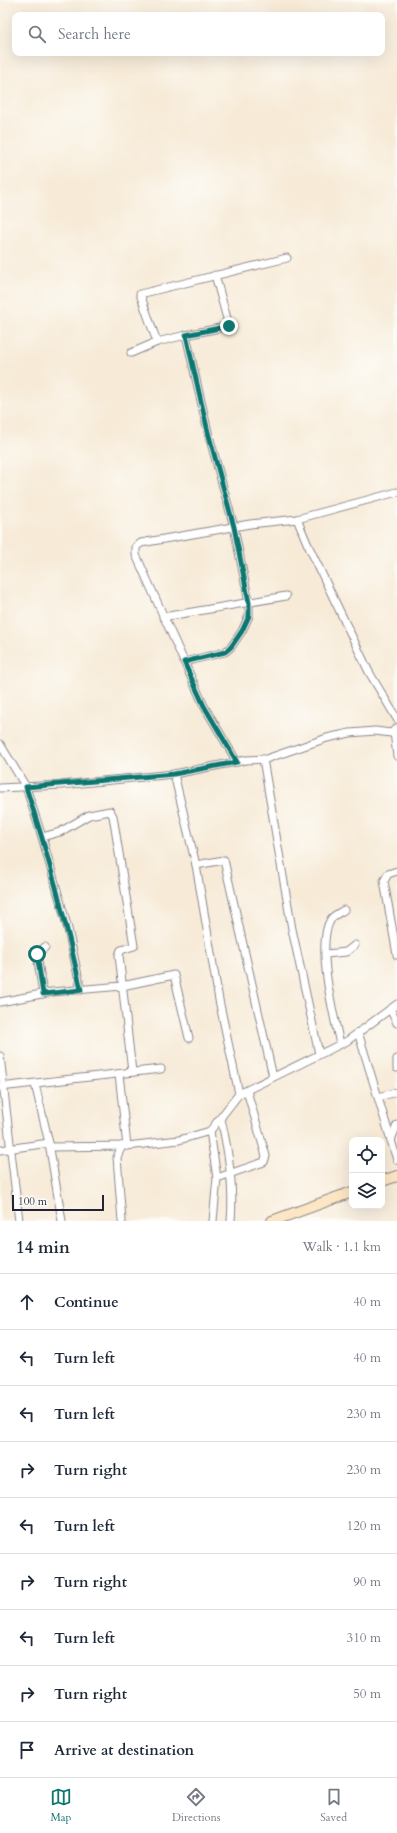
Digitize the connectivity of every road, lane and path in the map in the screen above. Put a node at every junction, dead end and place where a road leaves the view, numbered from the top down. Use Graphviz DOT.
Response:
graph roads {
  1 [pos="287,258"];
  2 [pos="215,276"];
  3 [pos="186,335"];
  4 [pos="157,342"];
  5 [pos="131,353"];
  6 [pos="397,492"];
  7 [pos="297,519"];
  8 [pos="234,527"];
  9 [pos="286,596"];
  10 [pos="248,601"];
  11 [pos="163,617"];
  12 [pos="184,662"];
  13 [pos="397,719"];
  14 [pos="395,730"];
  15 [pos="0,744"];
  16 [pos="397,756"];
  17 [pos="263,759"];
  18 [pos="237,762"];
  19 [pos="174,774"];
  20 [pos="26,787"];
  21 [pos="0,788"];
  22 [pos="42,837"];
  23 [pos="196,865"];
  24 [pos="397,870"];
  25 [pos="344,910"];
  26 [pos="355,945"];
  27 [pos="45,947"];
  28 [pos="326,954"];
  29 [pos="397,954"];
  30 [pos="122,986"];
  31 [pos="81,990"];
  32 [pos="43,994"];
  33 [pos="0,1002"];
  34 [pos="397,1004"];
  35 [pos="390,1009"];
  36 [pos="397,1023"];
  37 [pos="358,1032"];
  38 [pos="189,1038"];
  39 [pos="340,1044"];
  40 [pos="319,1054"];
  41 [pos="0,1056"];
  42 [pos="397,1059"];
  43 [pos="397,1068"];
  44 [pos="161,1069"];
  45 [pos="132,1072"];
  46 [pos="119,1074"];
  47 [pos="273,1078"];
  48 [pos="35,1084"];
  49 [pos="1,1086"];
  50 [pos="247,1091"];
  51 [pos="397,1092"];
  52 [pos="239,1094"];
  53 [pos="378,1097"];
  54 [pos="221,1119"];
  55 [pos="397,1125"];
  56 [pos="210,1131"];
  57 [pos="391,1140"];
  58 [pos="49,1145"];
  59 [pos="124,1146"];
  60 [pos="12,1148"];
  61 [pos="0,1150"];
  62 [pos="397,1160"];
  63 [pos="231,1173"];
  64 [pos="397,1176"];
  65 [pos="217,1178"];
  66 [pos="385,1181"];
  67 [pos="349,1193"];
  68 [pos="19,1221"];
  69 [pos="62,1221"];
  70 [pos="122,1221"];
  71 [pos="213,1221"];
  72 [pos="231,1221"];
  73 [pos="272,1221"];
  1 -- 2 [label="street"];
  2 -- 3 [label="street"];
  2 -- 4 [label="street"];
  3 -- 4 [label="street"];
  3 -- 8 [label="street"];
  4 -- 5 [label="street"];
  6 -- 7 [label="street"];
  7 -- 8 [label="street"];
  7 -- 13 [label="street"];
  8 -- 10 [label="street"];
  8 -- 11 [label="street"];
  9 -- 10 [label="street"];
  10 -- 11 [label="street"];
  10 -- 12 [label="street"];
  11 -- 12 [label="street"];
  12 -- 18 [label="street"];
  14 -- 16 [label="street"];
  14 -- 17 [label="street"];
  15 -- 20 [label="street"];
  17 -- 18 [label="street"];
  17 -- 40 [label="street"];
  18 -- 19 [label="street"];
  19 -- 20 [label="street"];
  19 -- 23 [label="street"];
  20 -- 21 [label="street"];
  20 -- 22 [label="street"];
  22 -- 30 [label="street"];
  22 -- 31 [label="street"];
  23 -- 47 [label="street"];
  23 -- 52 [label="street"];
  24 -- 29 [label="street"];
  25 -- 28 [label="street"];
  26 -- 28 [label="street"];
  27 -- 32 [label="street"];
  28 -- 39 [label="street"];
  30 -- 31 [label="street"];
  30 -- 38 [label="street"];
  30 -- 45 [label="street"];
  31 -- 32 [label="street"];
  32 -- 33 [label="street"];
  34 -- 35 [label="street"];
  35 -- 36 [label="street"];
  35 -- 37 [label="street"];
  37 -- 39 [label="street"];
  37 -- 53 [label="street"];
  39 -- 40 [label="street"];
  40 -- 47 [label="street"];
  41 -- 49 [label="street"];
  42 -- 43 [label="street"];
  44 -- 45 [label="street"];
  45 -- 46 [label="street"];
  46 -- 48 [label="street"];
  46 -- 59 [label="street"];
  47 -- 50 [label="street"];
  48 -- 49 [label="street"];
  48 -- 58 [label="street"];
  49 -- 60 [label="street"];
  50 -- 52 [label="street"];
  50 -- 63 [label="street"];
  51 -- 53 [label="street"];
  52 -- 54 [label="street"];
  53 -- 57 [label="street"];
  54 -- 56 [label="street"];
  54 -- 63 [label="street"];
  55 -- 57 [label="street"];
  56 -- 59 [label="street"];
  56 -- 65 [label="street"];
  57 -- 62 [label="street"];
  58 -- 59 [label="street"];
  58 -- 60 [label="street"];
  58 -- 69 [label="street"];
  59 -- 70 [label="street"];
  60 -- 61 [label="street"];
  60 -- 68 [label="street"];
  63 -- 65 [label="street"];
  63 -- 72 [label="street"];
  64 -- 66 [label="street"];
  65 -- 71 [label="street"];
  67 -- 73 [label="street"];
}
